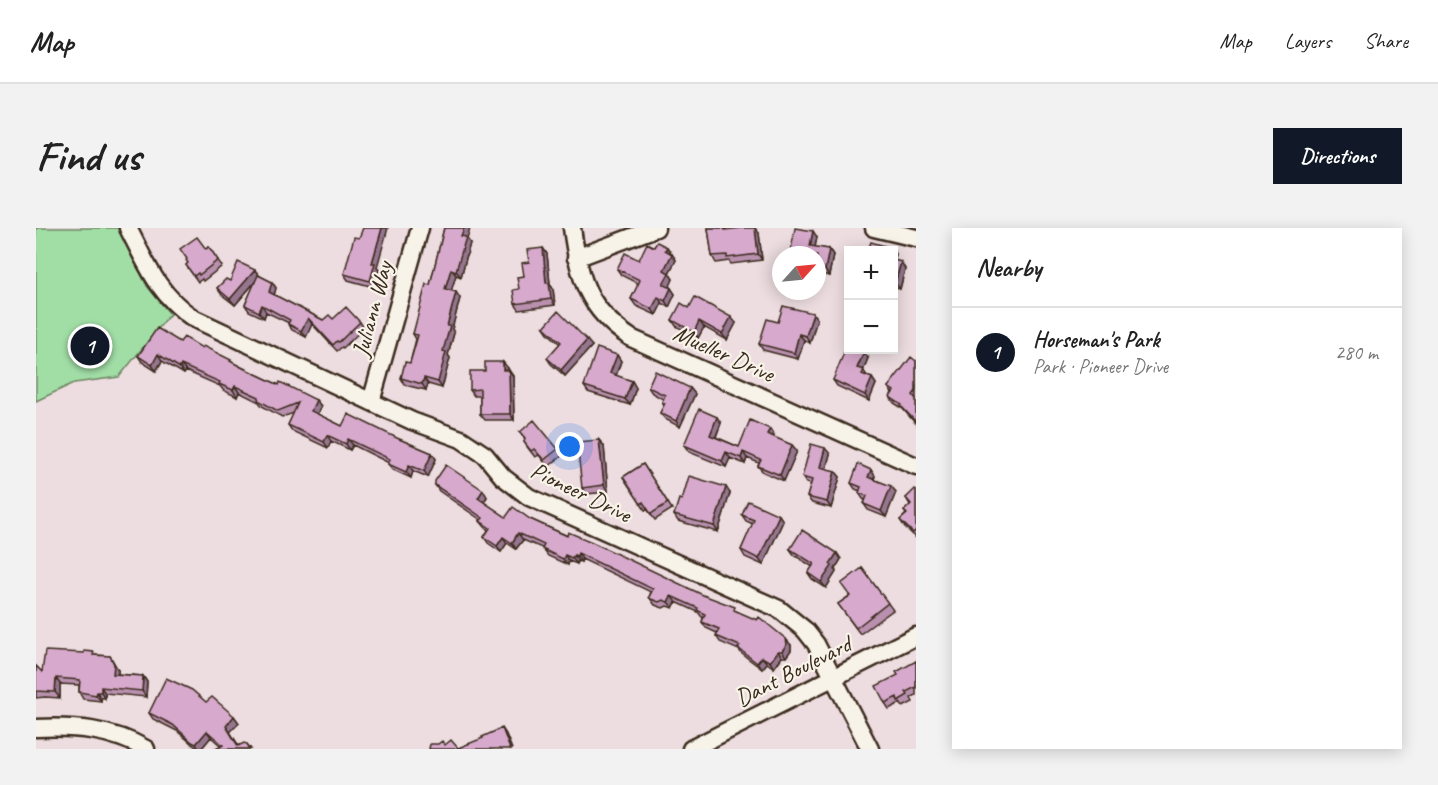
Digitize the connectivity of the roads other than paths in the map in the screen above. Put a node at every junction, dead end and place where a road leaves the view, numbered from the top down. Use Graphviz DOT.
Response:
graph roads {
  1 [pos="128,228"];
  2 [pos="420,228"];
  3 [pos="572,228"];
  4 [pos="656,228"];
  5 [pos="874,228"];
  6 [pos="916,238"];
  7 [pos="576,258"];
  8 [pos="371,402"];
  9 [pos="916,466"];
  10 [pos="916,636"];
  11 [pos="834,677"];
  12 [pos="36,728"];
  13 [pos="146,749"];
  14 [pos="691,749"];
  15 [pos="870,749"];
  1 -- 8 [label="street, Pioneer Drive"];
  2 -- 8 [label="street, Juliann Way"];
  3 -- 7 [label="street, Mueller Drive"];
  4 -- 7 [label="street"];
  5 -- 6 [label="street"];
  7 -- 9 [label="street, Mueller Drive"];
  8 -- 11 [label="street, Pioneer Drive"];
  10 -- 11 [label="street, Dant Boulevard"];
  11 -- 14 [label="street, Dant Boulevard"];
  11 -- 15 [label="street, Pioneer Drive"];
  12 -- 13 [label="street"];
}
